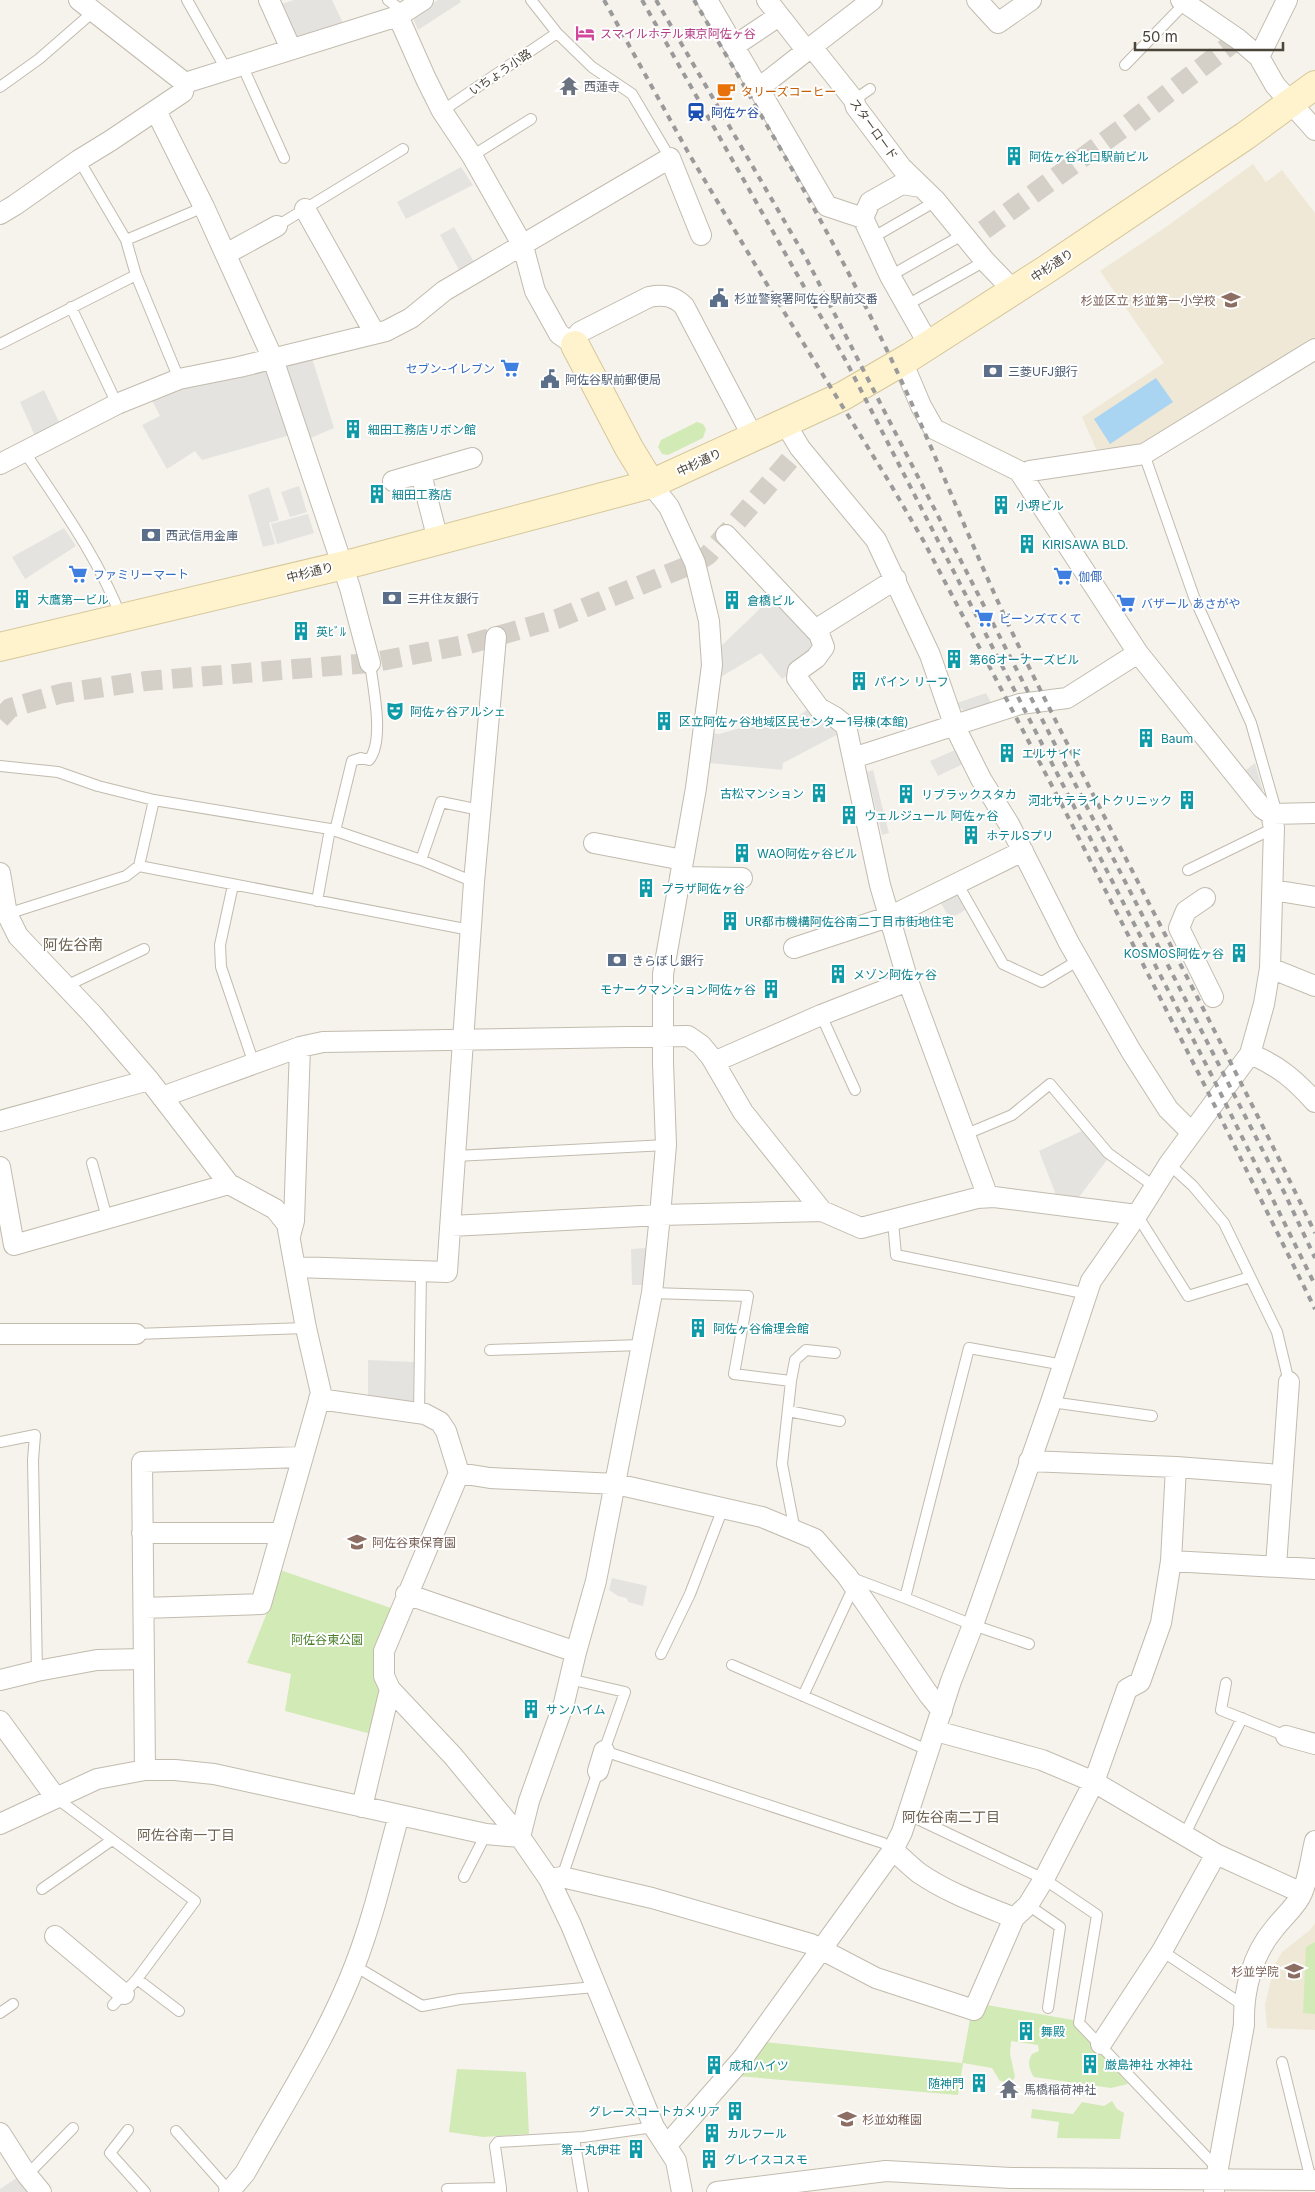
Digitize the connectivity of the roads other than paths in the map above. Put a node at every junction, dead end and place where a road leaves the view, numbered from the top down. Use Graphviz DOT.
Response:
graph roads {
  1 [pos="187,0"];
  2 [pos="269,0"];
  3 [pos="423,0"];
  4 [pos="531,0"];
  5 [pos="707,0"];
  6 [pos="767,0"];
  7 [pos="872,0"];
  8 [pos="977,0"];
  9 [pos="1031,0"];
  10 [pos="1287,0"];
  11 [pos="1183,2"];
  12 [pos="86,6"];
  13 [pos="397,9"];
  14 [pos="779,16"];
  15 [pos="557,33"];
  16 [pos="734,46"];
  17 [pos="810,48"];
  18 [pos="291,49"];
  19 [pos="1259,57"];
  20 [pos="1125,65"];
  21 [pos="234,67"];
  22 [pos="185,83"];
  23 [pos="1315,85"];
  24 [pos="0,87"];
  25 [pos="759,88"];
  26 [pos="1290,103"];
  27 [pos="442,111"];
  28 [pos="156,112"];
  29 [pos="531,119"];
  30 [pos="1315,130"];
  31 [pos="403,149"];
  32 [pos="472,156"];
  33 [pos="284,158"];
  34 [pos="670,158"];
  35 [pos="79,160"];
  36 [pos="921,187"];
  37 [pos="936,201"];
  38 [pos="204,207"];
  39 [pos="305,209"];
  40 [pos="0,214"];
  41 [pos="863,218"];
  42 [pos="277,226"];
  43 [pos="964,234"];
  44 [pos="701,235"];
  45 [pos="872,238"];
  46 [pos="126,240"];
  47 [pos="523,246"];
  48 [pos="226,254"];
  49 [pos="985,261"];
  50 [pos="136,275"];
  51 [pos="890,276"];
  52 [pos="1014,291"];
  53 [pos="907,305"];
  54 [pos="72,308"];
  55 [pos="374,332"];
  56 [pos="0,344"];
  57 [pos="929,345"];
  58 [pos="574,346"];
  59 [pos="1315,349"];
  60 [pos="273,359"];
  61 [pos="902,361"];
  62 [pos="179,379"];
  63 [pos="117,404"];
  64 [pos="784,424"];
  65 [pos="753,437"];
  66 [pos="24,451"];
  67 [pos="1144,454"];
  68 [pos="472,458"];
  69 [pos="0,464"];
  70 [pos="1019,473"];
  71 [pos="421,474"];
  72 [pos="393,481"];
  73 [pos="651,484"];
  74 [pos="726,536"];
  75 [pos="438,540"];
  76 [pos="341,564"];
  77 [pos="896,579"];
  78 [pos="121,618"];
  79 [pos="815,630"];
  80 [pos="496,636"];
  81 [pos="0,647"];
  82 [pos="1138,653"];
  83 [pos="370,663"];
  84 [pos="955,727"];
  85 [pos="853,758"];
  86 [pos="0,766"];
  87 [pos="154,800"];
  88 [pos="480,810"];
  89 [pos="1315,812"];
  90 [pos="1274,819"];
  91 [pos="333,830"];
  92 [pos="594,843"];
  93 [pos="1023,851"];
  94 [pos="421,860"];
  95 [pos="139,866"];
  96 [pos="681,869"];
  97 [pos="1188,870"];
  98 [pos="0,873"];
  99 [pos="742,878"];
  100 [pos="474,882"];
  101 [pos="957,883"];
  102 [pos="233,886"];
  103 [pos="1273,890"];
  104 [pos="1315,897"];
  105 [pos="1205,898"];
  106 [pos="317,901"];
  107 [pos="7,914"];
  108 [pos="891,916"];
  109 [pos="470,930"];
  110 [pos="794,948"];
  111 [pos="144,949"];
  112 [pos="1080,960"];
  113 [pos="1270,968"];
  114 [pos="908,981"];
  115 [pos="66,986"];
  116 [pos="1315,986"];
  117 [pos="1213,997"];
  118 [pos="821,1014"];
  119 [pos="664,1036"];
  120 [pos="462,1040"];
  121 [pos="300,1047"];
  122 [pos="1250,1054"];
  123 [pos="714,1062"];
  124 [pos="254,1064"];
  125 [pos="149,1080"];
  126 [pos="855,1090"];
  127 [pos="162,1097"];
  128 [pos="1315,1102"];
  129 [pos="0,1121"];
  130 [pos="1191,1132"];
  131 [pos="964,1135"];
  132 [pos="666,1145"];
  133 [pos="455,1156"];
  134 [pos="92,1163"];
  135 [pos="1169,1164"];
  136 [pos="0,1167"];
  137 [pos="229,1184"];
  138 [pos="1155,1187"];
  139 [pos="988,1197"];
  140 [pos="822,1211"];
  141 [pos="660,1215"];
  142 [pos="1137,1215"];
  143 [pos="107,1218"];
  144 [pos="892,1222"];
  145 [pos="451,1226"];
  146 [pos="290,1236"];
  147 [pos="295,1268"];
  148 [pos="421,1270"];
  149 [pos="1250,1277"];
  150 [pos="652,1293"];
  151 [pos="1088,1294"];
  152 [pos="306,1328"];
  153 [pos="0,1334"];
  154 [pos="136,1334"];
  155 [pos="641,1345"];
  156 [pos="490,1350"];
  157 [pos="835,1353"];
  158 [pos="1064,1365"];
  159 [pos="791,1382"];
  160 [pos="1289,1382"];
  161 [pos="319,1399"];
  162 [pos="1051,1402"];
  163 [pos="788,1411"];
  164 [pos="419,1413"];
  165 [pos="1152,1416"];
  166 [pos="840,1421"];
  167 [pos="0,1442"];
  168 [pos="303,1457"];
  169 [pos="1029,1461"];
  170 [pos="1176,1467"];
  171 [pos="458,1474"];
  172 [pos="1281,1475"];
  173 [pos="616,1484"];
  174 [pos="723,1508"];
  175 [pos="795,1531"];
  176 [pos="142,1533"];
  177 [pos="281,1533"];
  178 [pos="1171,1561"];
  179 [pos="1276,1566"];
  180 [pos="1315,1569"];
  181 [pos="850,1581"];
  182 [pos="406,1594"];
  183 [pos="905,1598"];
  184 [pos="144,1608"];
  185 [pos="973,1625"];
  186 [pos="1029,1644"];
  187 [pos="576,1652"];
  188 [pos="661,1654"];
  189 [pos="144,1659"];
  190 [pos="732,1665"];
  191 [pos="37,1671"];
  192 [pos="569,1679"];
  193 [pos="0,1680"];
  194 [pos="1226,1683"];
  195 [pos="390,1689"];
  196 [pos="803,1696"];
  197 [pos="942,1711"];
  198 [pos="1242,1718"];
  199 [pos="0,1721"];
  200 [pos="936,1731"];
  201 [pos="1286,1736"];
  202 [pos="1315,1744"];
  203 [pos="930,1750"];
  204 [pos="604,1752"];
  205 [pos="145,1770"];
  206 [pos="598,1771"];
  207 [pos="1094,1782"];
  208 [pos="56,1798"];
  209 [pos="362,1807"];
  210 [pos="907,1814"];
  211 [pos="398,1815"];
  212 [pos="0,1824"];
  213 [pos="486,1834"];
  214 [pos="1184,1836"];
  215 [pos="520,1837"];
  216 [pos="112,1840"];
  217 [pos="1315,1840"];
  218 [pos="893,1850"];
  219 [pos="1216,1854"];
  220 [pos="464,1877"];
  221 [pos="555,1878"];
  222 [pos="1044,1880"];
  223 [pos="42,1889"];
  224 [pos="1302,1893"];
  225 [pos="1021,1911"];
  226 [pos="55,1936"];
  227 [pos="822,1950"];
  228 [pos="1162,1951"];
  229 [pos="355,1966"];
  230 [pos="137,1978"];
  231 [pos="595,1987"];
  232 [pos="118,1999"];
  233 [pos="13,2004"];
  234 [pos="1243,2005"];
  235 [pos="1048,2008"];
  236 [pos="179,2012"];
  237 [pos="0,2013"];
  238 [pos="1101,2044"];
  239 [pos="1282,2062"];
  240 [pos="654,2127"];
  241 [pos="73,2128"];
  242 [pos="128,2130"];
  243 [pos="176,2131"];
  244 [pos="574,2138"];
  245 [pos="2,2141"];
  246 [pos="668,2145"];
  247 [pos="27,2176"];
  248 [pos="1216,2180"];
  249 [pos="1313,2180"];
  250 [pos="1011,2185"];
  251 [pos="447,2189"];
  252 [pos="501,2190"];
  253 [pos="41,2192"];
  254 [pos="145,2192"];
  255 [pos="228,2192"];
  256 [pos="583,2192"];
  257 [pos="682,2192"];
  258 [pos="717,2192"];
  1 -- 21 [label="lane"];
  2 -- 18 [label="street"];
  3 -- 13 [label="street"];
  4 -- 15 [label="lane"];
  5 -- 16 [label="street"];
  6 -- 14 [label="street, スターロード"];
  7 -- 17 [label="street"];
  8 -- 9 [label="street"];
  10 -- 19 [label="street"];
  11 -- 19 [label="street"];
  11 -- 20 [label="lane"];
  12 -- 22 [label="street"];
  12 -- 24 [label="lane"];
  13 -- 18 [label="street"];
  13 -- 27 [label="street"];
  14 -- 16 [label="street"];
  14 -- 17 [label="street, スターロード"];
  15 -- 27 [label="lane, いちょう小路"];
  15 -- 34 [label="lane"];
  16 -- 25 [label="street"];
  17 -- 25 [label="street"];
  17 -- 36 [label="street, スターロード"];
  18 -- 21 [label="street"];
  19 -- 26 [label="street"];
  21 -- 22 [label="street"];
  21 -- 33 [label="lane"];
  22 -- 28 [label="street"];
  23 -- 26 [label="main road, 中杉通り"];
  25 -- 41 [label="street"];
  26 -- 30 [label="street"];
  26 -- 52 [label="main road, 中杉通り"];
  27 -- 32 [label="street"];
  28 -- 35 [label="street"];
  28 -- 38 [label="street"];
  29 -- 32 [label="lane"];
  31 -- 39 [label="lane"];
  32 -- 47 [label="street"];
  34 -- 44 [label="street"];
  34 -- 47 [label="street"];
  35 -- 40 [label="street"];
  35 -- 46 [label="lane"];
  36 -- 37 [label="street, スターロード"];
  36 -- 41 [label="street"];
  37 -- 43 [label="street, スターロード"];
  37 -- 45 [label="lane"];
  38 -- 46 [label="lane"];
  38 -- 48 [label="street"];
  39 -- 42 [label="lane"];
  39 -- 55 [label="street"];
  41 -- 45 [label="street"];
  42 -- 48 [label="street"];
  43 -- 49 [label="street, スターロード"];
  43 -- 51 [label="lane"];
  45 -- 51 [label="street"];
  46 -- 50 [label="lane"];
  47 -- 55 [label="street"];
  47 -- 58 [label="street"];
  48 -- 60 [label="street"];
  49 -- 52 [label="street, スターロード"];
  49 -- 53 [label="lane"];
  50 -- 54 [label="lane"];
  50 -- 62 [label="lane"];
  51 -- 53 [label="street"];
  52 -- 57 [label="main road, 中杉通り"];
  53 -- 57 [label="street"];
  54 -- 56 [label="lane"];
  54 -- 63 [label="lane"];
  55 -- 60 [label="street"];
  57 -- 61 [label="main road, 中杉通り"];
  58 -- 65 [label="street"];
  58 -- 73 [label="main road"];
  59 -- 67 [label="street"];
  60 -- 62 [label="street"];
  60 -- 76 [label="street"];
  61 -- 64 [label="main road, 中杉通り"];
  61 -- 70 [label="street"];
  62 -- 63 [label="street"];
  63 -- 66 [label="street"];
  64 -- 65 [label="main road, 中杉通り"];
  64 -- 77 [label="street"];
  65 -- 73 [label="main road, 中杉通り"];
  66 -- 69 [label="street"];
  66 -- 78 [label="lane"];
  67 -- 70 [label="street"];
  67 -- 90 [label="lane"];
  68 -- 71 [label="street"];
  70 -- 82 [label="street"];
  71 -- 72 [label="street"];
  71 -- 75 [label="street"];
  73 -- 75 [label="main road, 中杉通り"];
  73 -- 96 [label="street"];
  74 -- 79 [label="street"];
  75 -- 76 [label="main road, 中杉通り"];
  76 -- 78 [label="main road, 中杉通り"];
  76 -- 83 [label="street"];
  77 -- 79 [label="street"];
  77 -- 84 [label="street"];
  78 -- 81 [label="main road, 中杉通り"];
  79 -- 85 [label="street"];
  80 -- 88 [label="street"];
  82 -- 84 [label="street"];
  82 -- 90 [label="street"];
  83 -- 91 [label="lane"];
  84 -- 85 [label="street"];
  84 -- 93 [label="street"];
  85 -- 108 [label="street"];
  86 -- 87 [label="lane"];
  87 -- 91 [label="lane"];
  87 -- 95 [label="lane"];
  88 -- 94 [label="lane"];
  88 -- 100 [label="street"];
  89 -- 90 [label="street"];
  90 -- 97 [label="lane"];
  90 -- 103 [label="street"];
  91 -- 94 [label="lane"];
  91 -- 106 [label="lane"];
  92 -- 96 [label="street"];
  93 -- 101 [label="street"];
  93 -- 112 [label="street"];
  94 -- 100 [label="lane"];
  95 -- 102 [label="lane"];
  95 -- 107 [label="lane"];
  96 -- 99 [label="street"];
  96 -- 119 [label="street"];
  98 -- 107 [label="street"];
  100 -- 109 [label="street"];
  101 -- 108 [label="street"];
  101 -- 112 [label="lane"];
  102 -- 106 [label="lane"];
  102 -- 124 [label="lane"];
  103 -- 104 [label="street"];
  103 -- 113 [label="street"];
  105 -- 117 [label="street"];
  106 -- 109 [label="lane"];
  107 -- 115 [label="street"];
  108 -- 110 [label="street"];
  108 -- 114 [label="street"];
  109 -- 120 [label="street"];
  111 -- 115 [label="lane"];
  112 -- 130 [label="street"];
  113 -- 116 [label="street"];
  113 -- 122 [label="street"];
  114 -- 118 [label="street"];
  114 -- 131 [label="street"];
  115 -- 125 [label="street"];
  118 -- 123 [label="street"];
  118 -- 126 [label="lane"];
  119 -- 120 [label="street"];
  119 -- 123 [label="street"];
  119 -- 132 [label="street"];
  120 -- 121 [label="street"];
  120 -- 133 [label="street"];
  121 -- 124 [label="street"];
  121 -- 146 [label="street"];
  122 -- 128 [label="street"];
  122 -- 130 [label="street"];
  123 -- 140 [label="street"];
  124 -- 127 [label="street"];
  125 -- 127 [label="street"];
  125 -- 129 [label="street"];
  127 -- 137 [label="street"];
  130 -- 135 [label="street"];
  131 -- 138 [label="lane"];
  131 -- 139 [label="street"];
  132 -- 133 [label="lane"];
  132 -- 141 [label="street"];
  133 -- 145 [label="street"];
  134 -- 143 [label="lane"];
  135 -- 138 [label="street"];
  135 -- 149 [label="lane"];
  136 -- 143 [label="street"];
  137 -- 143 [label="street"];
  137 -- 146 [label="street"];
  138 -- 142 [label="street"];
  139 -- 142 [label="street"];
  139 -- 144 [label="street"];
  140 -- 141 [label="street"];
  140 -- 144 [label="street"];
  141 -- 145 [label="street"];
  141 -- 150 [label="street"];
  142 -- 149 [label="lane"];
  142 -- 151 [label="street"];
  144 -- 151 [label="lane"];
  145 -- 148 [label="street"];
  146 -- 147 [label="street"];
  147 -- 148 [label="street"];
  147 -- 152 [label="street"];
  148 -- 164 [label="lane"];
  149 -- 160 [label="lane"];
  150 -- 155 [label="street"];
  150 -- 159 [label="lane"];
  151 -- 158 [label="street"];
  152 -- 154 [label="lane"];
  152 -- 161 [label="street"];
  153 -- 154 [label="street"];
  155 -- 156 [label="lane"];
  155 -- 173 [label="street"];
  157 -- 159 [label="lane"];
  158 -- 162 [label="street"];
  158 -- 183 [label="lane"];
  159 -- 163 [label="lane"];
  160 -- 172 [label="street"];
  161 -- 164 [label="street"];
  161 -- 168 [label="street"];
  162 -- 165 [label="lane"];
  162 -- 169 [label="street"];
  163 -- 166 [label="lane"];
  163 -- 175 [label="lane"];
  164 -- 171 [label="street"];
  167 -- 191 [label="lane"];
  168 -- 176 [label="street"];
  168 -- 177 [label="street"];
  169 -- 170 [label="street"];
  169 -- 185 [label="street"];
  170 -- 172 [label="street"];
  170 -- 178 [label="street"];
  171 -- 173 [label="street"];
  171 -- 182 [label="street"];
  172 -- 179 [label="street"];
  173 -- 174 [label="street"];
  173 -- 187 [label="street"];
  174 -- 175 [label="street"];
  174 -- 188 [label="lane"];
  175 -- 181 [label="street"];
  176 -- 177 [label="street"];
  176 -- 184 [label="street"];
  177 -- 184 [label="street"];
  178 -- 179 [label="street"];
  178 -- 207 [label="street"];
  179 -- 180 [label="street"];
  181 -- 183 [label="lane"];
  181 -- 196 [label="lane"];
  181 -- 197 [label="street"];
  182 -- 187 [label="street"];
  182 -- 195 [label="street"];
  183 -- 185 [label="lane"];
  184 -- 189 [label="street"];
  185 -- 186 [label="lane"];
  185 -- 197 [label="street"];
  187 -- 192 [label="street"];
  189 -- 191 [label="street"];
  189 -- 205 [label="street"];
  190 -- 196 [label="lane"];
  191 -- 193 [label="street"];
  192 -- 204 [label="lane"];
  192 -- 215 [label="street"];
  194 -- 198 [label="lane"];
  195 -- 209 [label="street"];
  195 -- 215 [label="street"];
  196 -- 203 [label="lane"];
  197 -- 200 [label="street"];
  198 -- 201 [label="lane"];
  198 -- 214 [label="lane"];
  199 -- 208 [label="street"];
  200 -- 203 [label="street"];
  200 -- 207 [label="street"];
  201 -- 202 [label="street"];
  203 -- 210 [label="street"];
  204 -- 206 [label="street"];
  204 -- 218 [label="lane"];
  205 -- 208 [label="street"];
  205 -- 209 [label="street"];
  206 -- 221 [label="lane"];
  207 -- 214 [label="street"];
  207 -- 222 [label="street"];
  208 -- 212 [label="street"];
  208 -- 216 [label="lane"];
  209 -- 211 [label="street"];
  210 -- 218 [label="street"];
  210 -- 222 [label="lane"];
  211 -- 213 [label="street"];
  211 -- 229 [label="street"];
  213 -- 215 [label="street"];
  213 -- 220 [label="lane"];
  214 -- 219 [label="street"];
  215 -- 221 [label="street"];
  216 -- 223 [label="lane"];
  216 -- 230 [label="lane"];
  217 -- 224 [label="street"];
  218 -- 225 [label="street"];
  218 -- 227 [label="street"];
  219 -- 224 [label="street"];
  219 -- 228 [label="street"];
  221 -- 227 [label="street"];
  221 -- 231 [label="street"];
  222 -- 225 [label="street"];
  222 -- 238 [label="lane"];
  224 -- 234 [label="street"];
  225 -- 227 [label="street"];
  225 -- 235 [label="lane"];
  226 -- 232 [label="street"];
  227 -- 246 [label="street"];
  228 -- 234 [label="lane"];
  228 -- 238 [label="street"];
  229 -- 231 [label="lane"];
  229 -- 255 [label="street"];
  230 -- 232 [label="lane"];
  230 -- 236 [label="lane"];
  231 -- 240 [label="street"];
  233 -- 237 [label="lane"];
  234 -- 248 [label="street"];
  238 -- 248 [label="lane"];
  239 -- 249 [label="lane"];
  240 -- 244 [label="lane"];
  240 -- 246 [label="street"];
  241 -- 247 [label="lane"];
  242 -- 254 [label="lane"];
  243 -- 255 [label="lane"];
  244 -- 252 [label="lane"];
  244 -- 256 [label="lane"];
  245 -- 247 [label="street"];
  246 -- 257 [label="street"];
  247 -- 253 [label="street"];
  248 -- 249 [label="street"];
  248 -- 250 [label="street"];
  250 -- 258 [label="street"];
  251 -- 252 [label="lane"];
}
